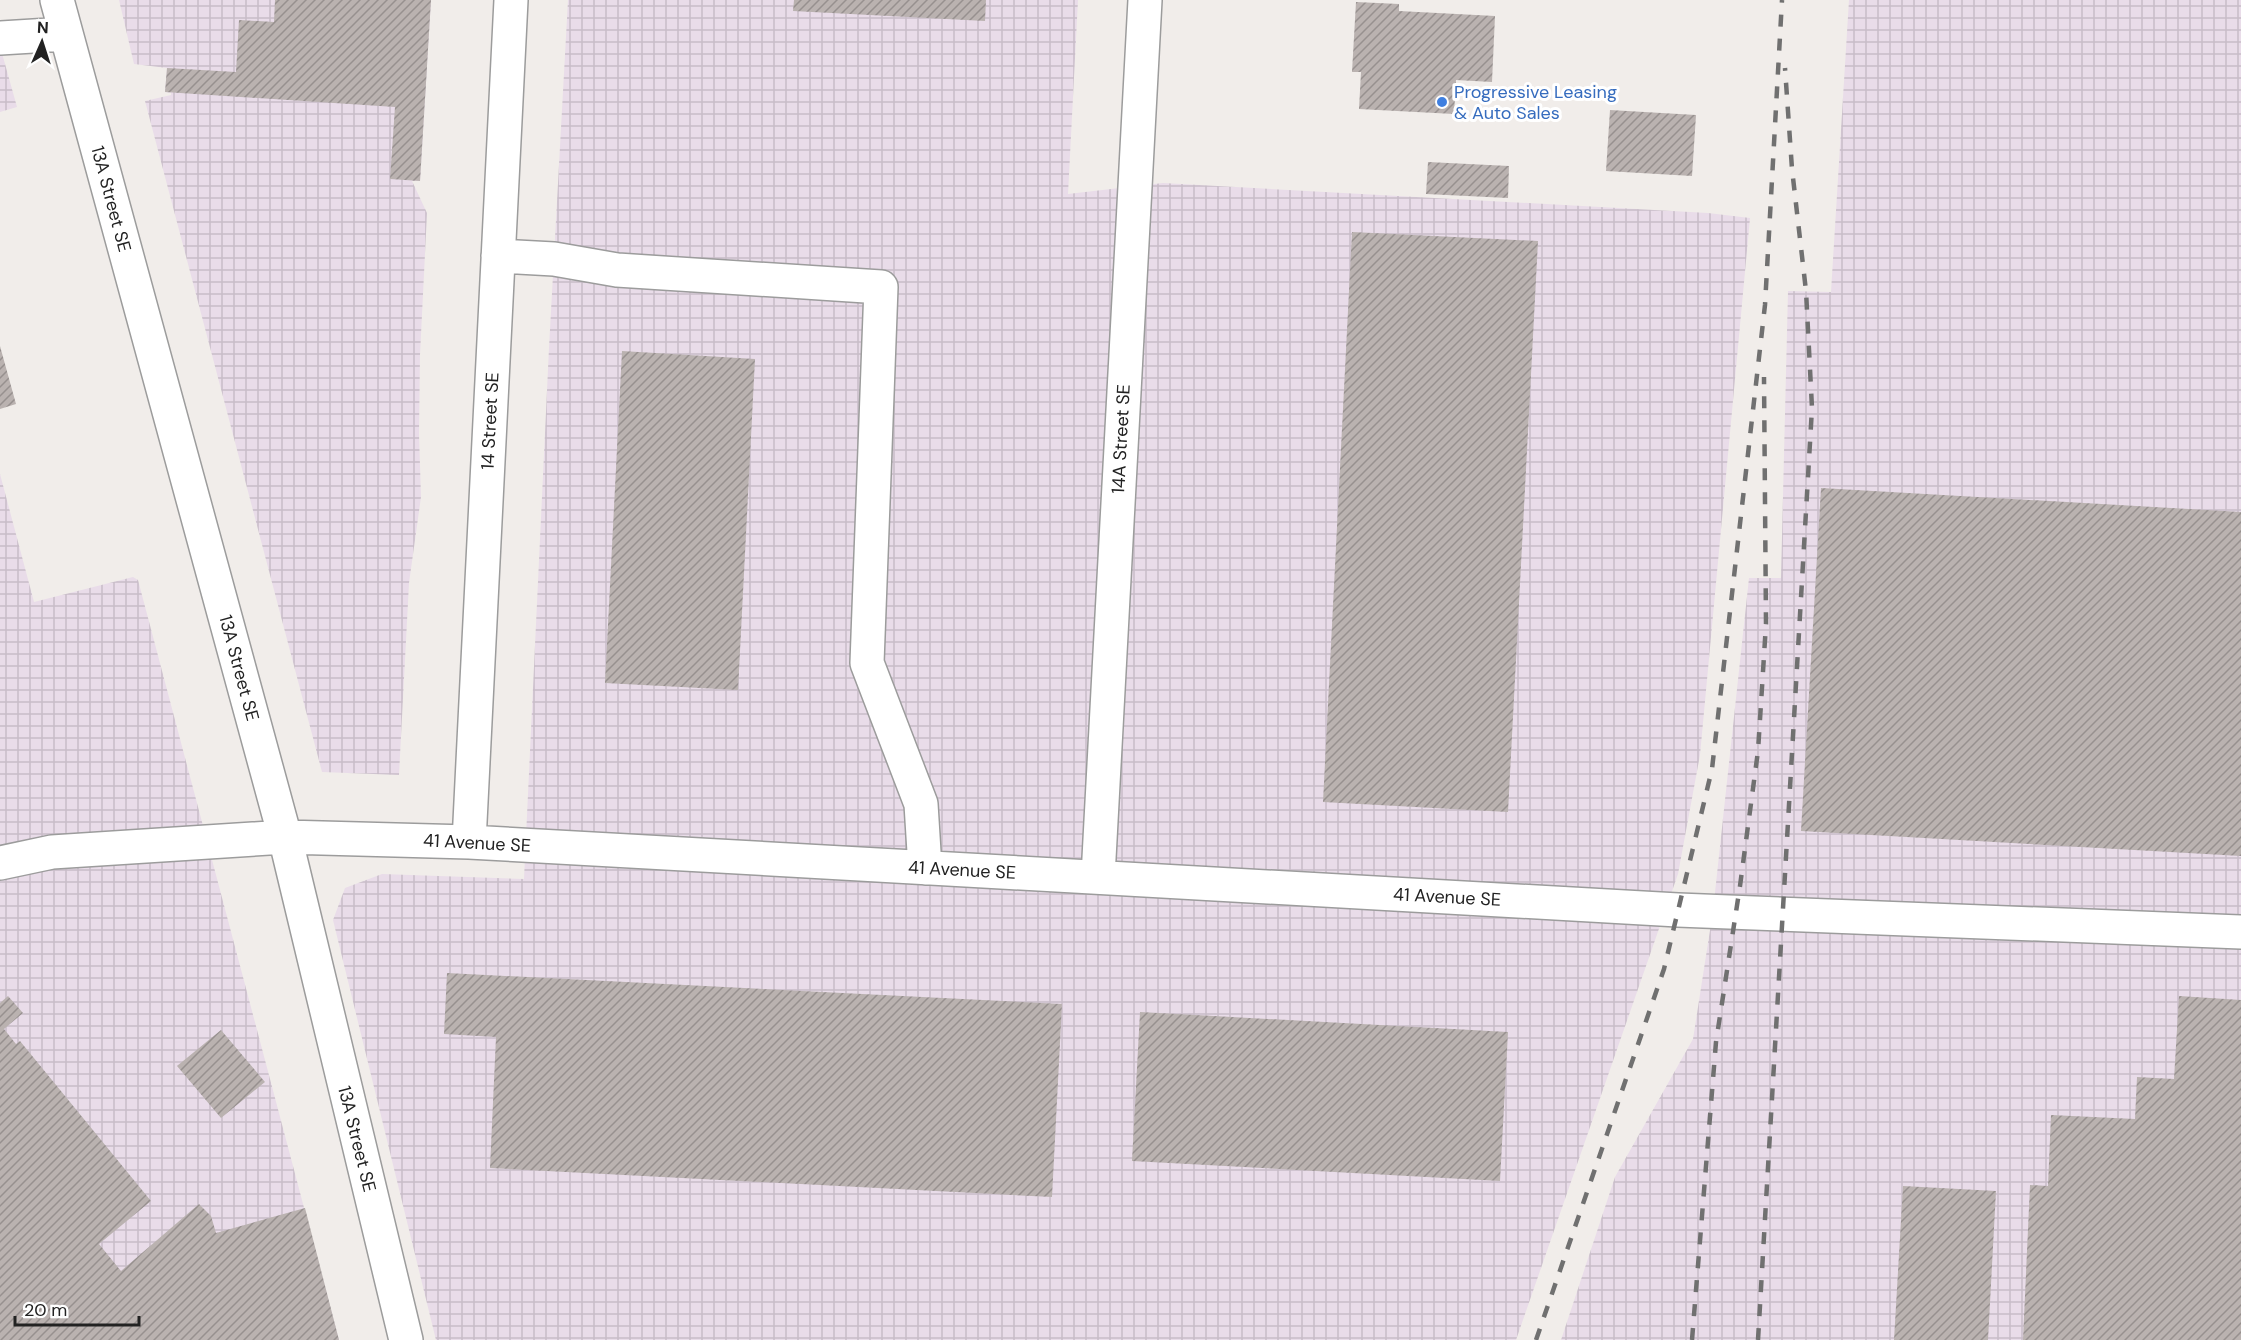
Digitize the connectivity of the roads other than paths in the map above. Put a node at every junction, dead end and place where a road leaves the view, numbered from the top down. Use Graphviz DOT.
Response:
graph roads {
  1 [pos="57,0"];
  2 [pos="511,0"];
  3 [pos="1145,0"];
  4 [pos="66,34"];
  5 [pos="0,38"];
  6 [pos="498,256"];
  7 [pos="285,837"];
  8 [pos="469,842"];
  9 [pos="0,863"];
  10 [pos="925,868"];
  11 [pos="1098,877"];
  12 [pos="2241,932"];
  13 [pos="406,1340"];
  1 -- 4 [label="street, 13A Street SE"];
  2 -- 6 [label="street, 14 Street SE"];
  3 -- 11 [label="street, 14A Street SE"];
  4 -- 5 [label="street"];
  4 -- 7 [label="street, 13A Street SE"];
  6 -- 8 [label="street, 14 Street SE"];
  6 -- 10 [label="street"];
  7 -- 8 [label="street, 41 Avenue SE"];
  7 -- 9 [label="street, 41 Avenue SE"];
  7 -- 13 [label="street, 13A Street SE"];
  8 -- 10 [label="street, 41 Avenue SE"];
  10 -- 11 [label="street, 41 Avenue SE"];
  11 -- 12 [label="street, 41 Avenue SE"];
}
